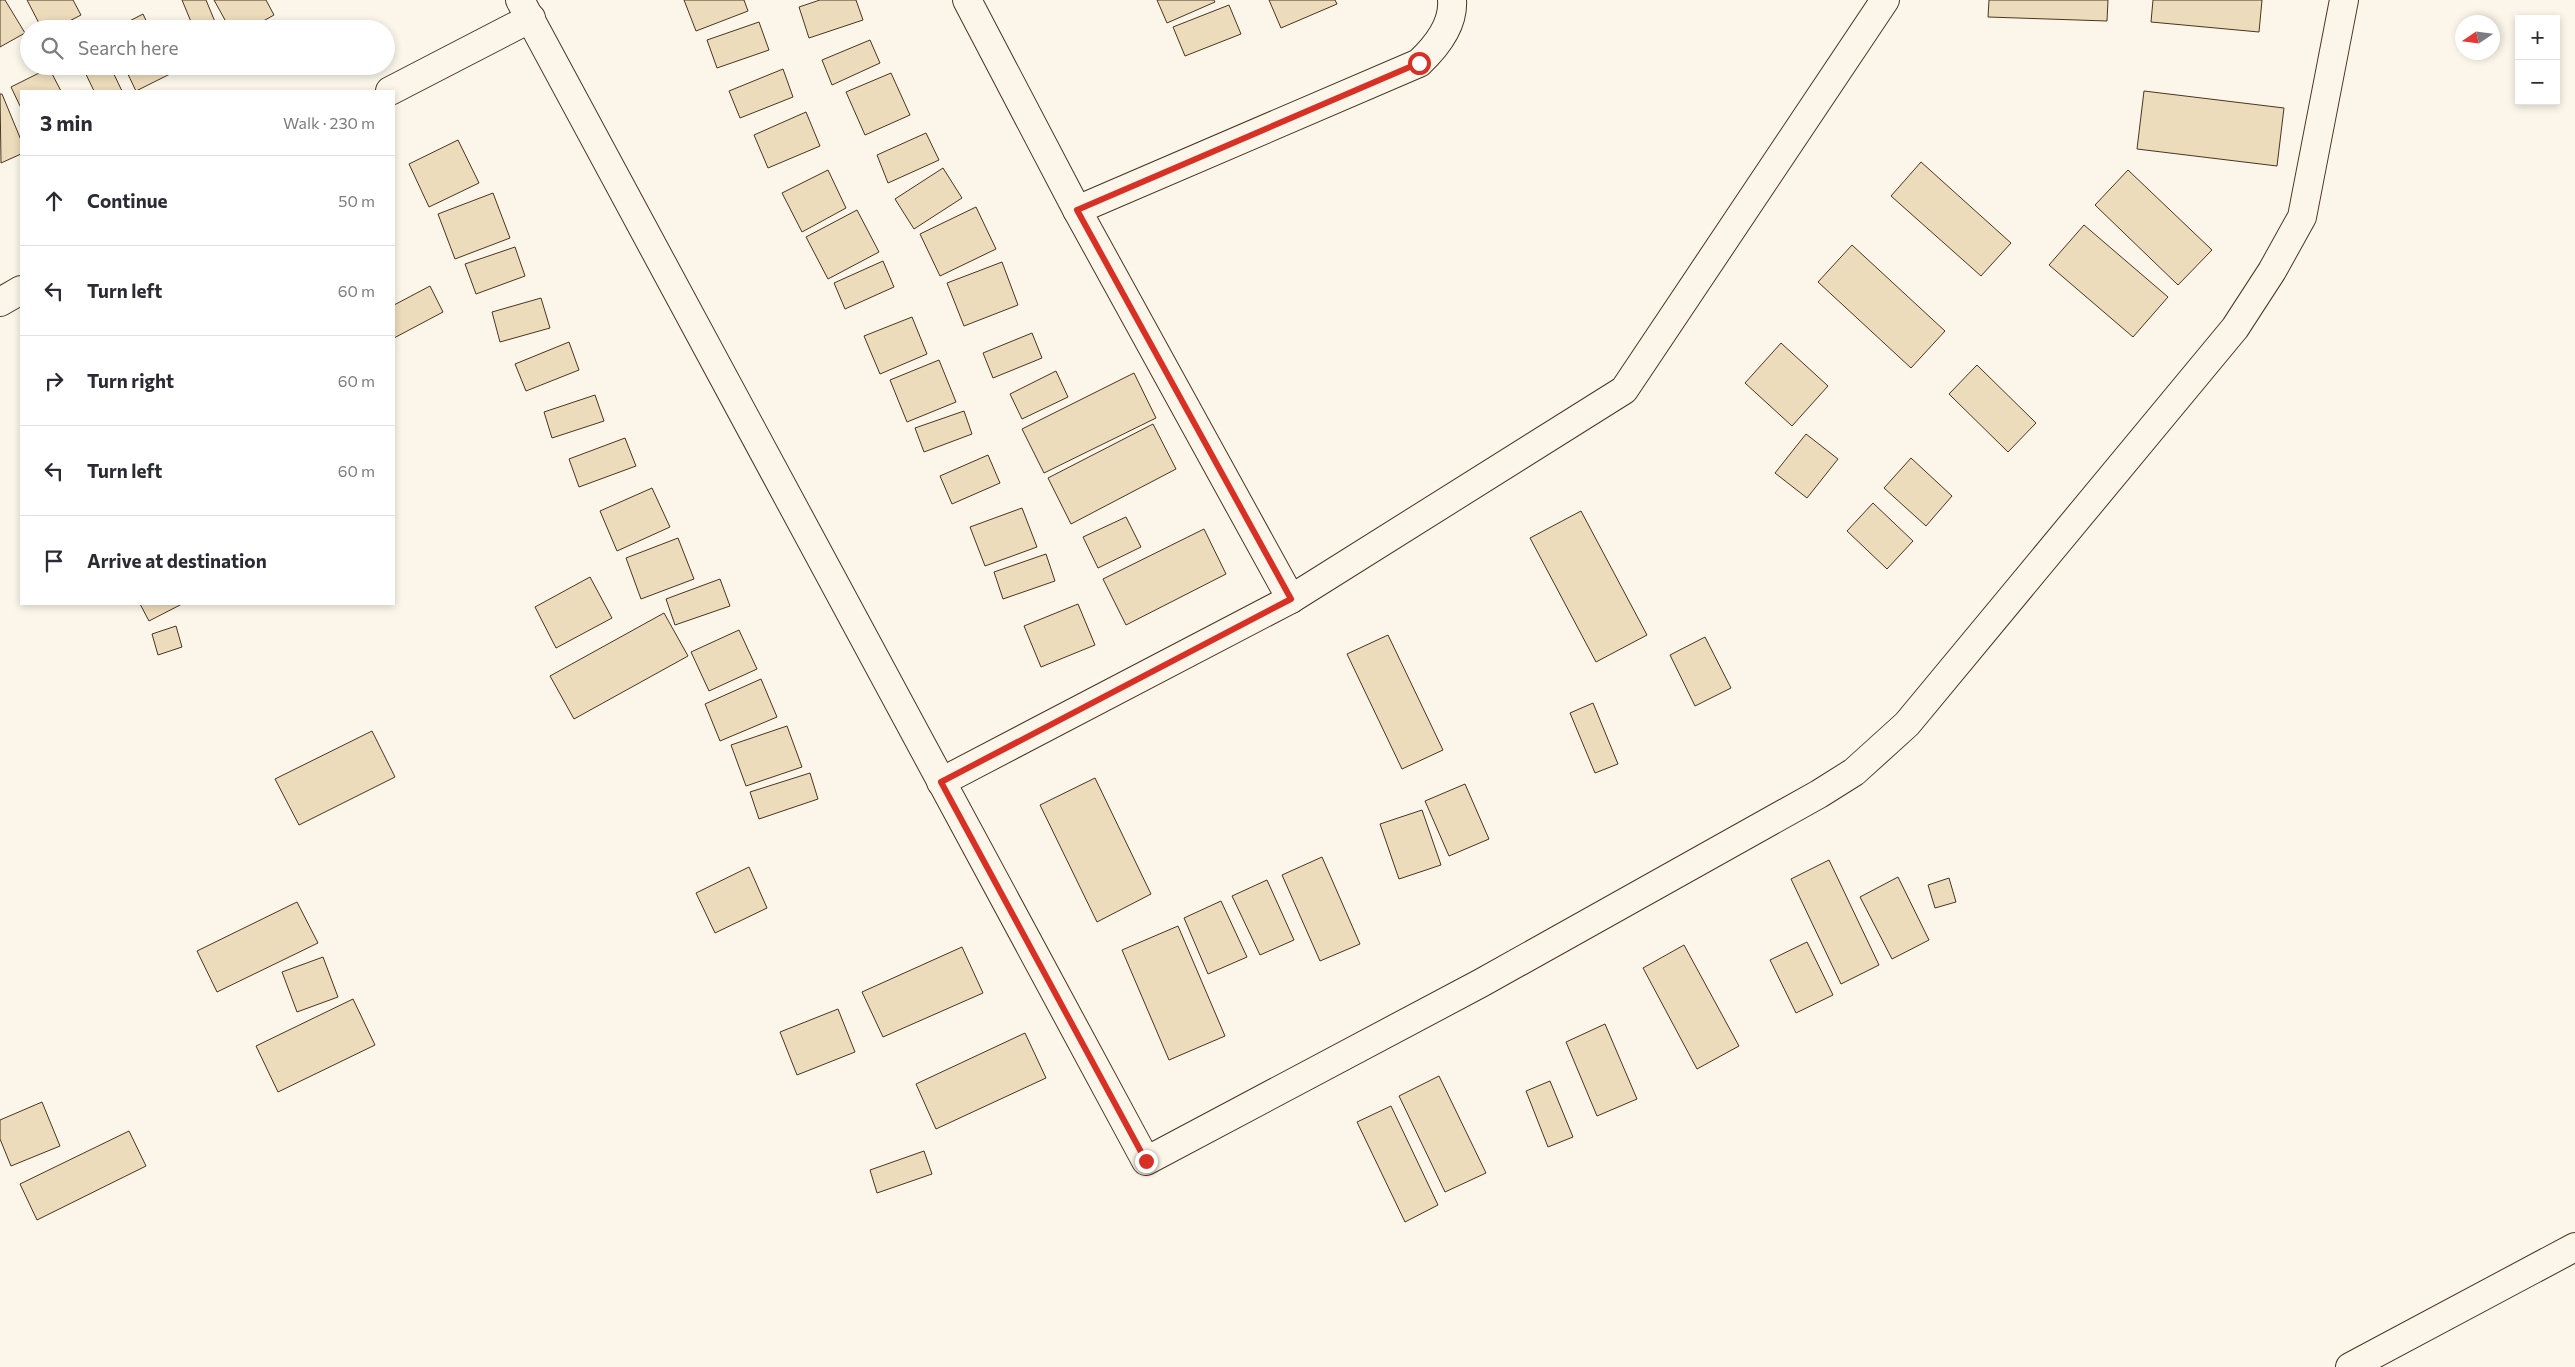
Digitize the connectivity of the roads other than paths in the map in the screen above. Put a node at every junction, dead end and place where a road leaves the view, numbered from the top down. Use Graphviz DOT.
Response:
graph roads {
  1 [pos="967,0"];
  2 [pos="1452,0"];
  3 [pos="1885,0"];
  4 [pos="2344,0"];
  5 [pos="526,9"];
  6 [pos="392,90"];
  7 [pos="1077,210"];
  8 [pos="20,291"];
  9 [pos="0,302"];
  10 [pos="1291,599"];
  11 [pos="941,782"];
  12 [pos="2575,1247"];
  13 [pos="2350,1367"];
  1 -- 7 [label="street"];
  2 -- 7 [label="street"];
  3 -- 10 [label="street"];
  4 -- 11 [label="street"];
  5 -- 6 [label="street"];
  5 -- 11 [label="street"];
  7 -- 10 [label="street"];
  8 -- 9 [label="street"];
  10 -- 11 [label="street"];
  12 -- 13 [label="street"];
}
